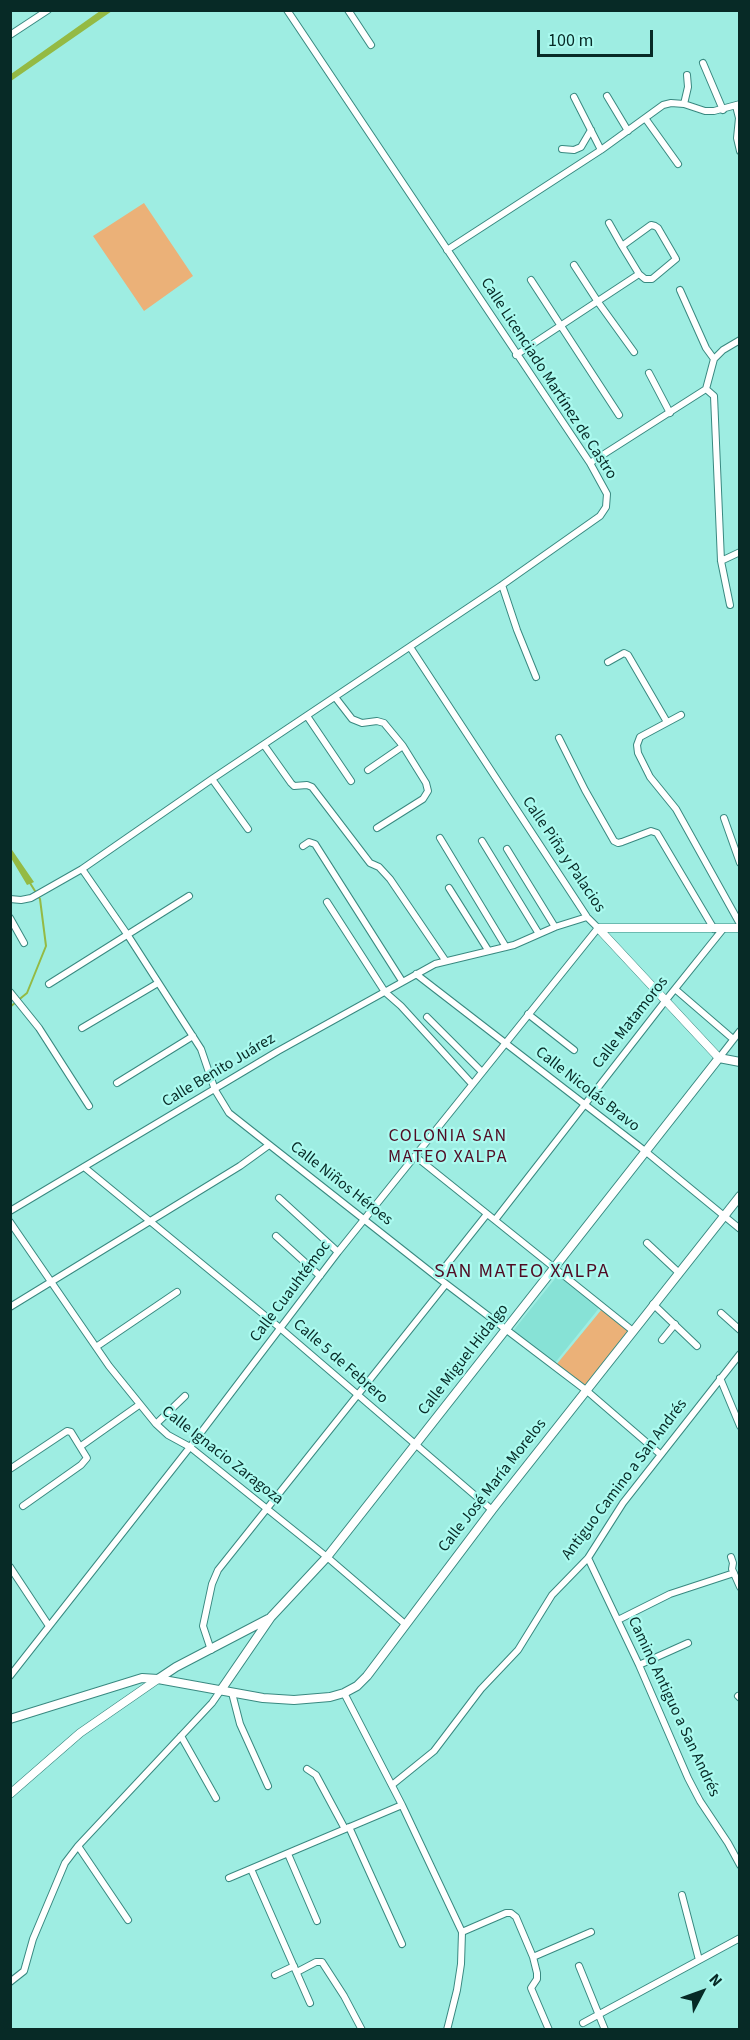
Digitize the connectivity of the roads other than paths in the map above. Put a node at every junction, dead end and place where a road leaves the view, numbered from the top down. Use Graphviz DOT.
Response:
graph roads {
  1 [pos="48,10"];
  2 [pos="348,10"];
  3 [pos="288,11"];
  4 [pos="10,36"];
  5 [pos="371,45"];
  6 [pos="702,63"];
  7 [pos="687,75"];
  8 [pos="607,96"];
  9 [pos="574,97"];
  10 [pos="684,104"];
  11 [pos="738,105"];
  12 [pos="723,110"];
  13 [pos="645,118"];
  14 [pos="591,130"];
  15 [pos="628,131"];
  16 [pos="562,149"];
  17 [pos="601,150"];
  18 [pos="740,151"];
  19 [pos="678,164"];
  20 [pos="609,224"];
  21 [pos="622,246"];
  22 [pos="447,250"];
  23 [pos="574,265"];
  24 [pos="639,274"];
  25 [pos="531,280"];
  26 [pos="680,290"];
  27 [pos="597,302"];
  28 [pos="561,326"];
  29 [pos="740,340"];
  30 [pos="634,352"];
  31 [pos="516,355"];
  32 [pos="714,359"];
  33 [pos="649,374"];
  34 [pos="706,389"];
  35 [pos="670,413"];
  36 [pos="619,415"];
  37 [pos="590,463"];
  38 [pos="740,552"];
  39 [pos="721,561"];
  40 [pos="502,585"];
  41 [pos="730,605"];
  42 [pos="410,647"];
  43 [pos="608,662"];
  44 [pos="536,677"];
  45 [pos="335,697"];
  46 [pos="681,715"];
  47 [pos="307,716"];
  48 [pos="668,722"];
  49 [pos="559,738"];
  50 [pos="264,745"];
  51 [pos="403,746"];
  52 [pos="368,770"];
  53 [pos="212,779"];
  54 [pos="351,781"];
  55 [pos="724,818"];
  56 [pos="377,828"];
  57 [pos="248,829"];
  58 [pos="440,838"];
  59 [pos="482,841"];
  60 [pos="303,846"];
  61 [pos="507,849"];
  62 [pos="740,863"];
  63 [pos="82,869"];
  64 [pos="449,888"];
  65 [pos="189,896"];
  66 [pos="10,899"];
  67 [pos="327,902"];
  68 [pos="587,917"];
  69 [pos="10,918"];
  70 [pos="740,926"];
  71 [pos="555,927"];
  72 [pos="598,928"];
  73 [pos="719,929"];
  74 [pos="127,934"];
  75 [pos="539,934"];
  76 [pos="24,944"];
  77 [pos="506,947"];
  78 [pos="488,950"];
  79 [pos="445,960"];
  80 [pos="416,974"];
  81 [pos="402,981"];
  82 [pos="158,982"];
  83 [pos="49,984"];
  84 [pos="675,989"];
  85 [pos="385,992"];
  86 [pos="13,995"];
  87 [pos="666,999"];
  88 [pos="528,1014"];
  89 [pos="427,1017"];
  90 [pos="82,1028"];
  91 [pos="740,1031"];
  92 [pos="193,1036"];
  93 [pos="733,1039"];
  94 [pos="505,1043"];
  95 [pos="574,1050"];
  96 [pos="719,1058"];
  97 [pos="740,1062"];
  98 [pos="482,1072"];
  99 [pos="117,1083"];
  100 [pos="472,1084"];
  101 [pos="215,1090"];
  102 [pos="585,1104"];
  103 [pos="89,1106"];
  104 [pos="270,1145"];
  105 [pos="645,1152"];
  106 [pos="415,1156"];
  107 [pos="84,1167"];
  108 [pos="740,1196"];
  109 [pos="279,1198"];
  110 [pos="10,1211"];
  111 [pos="487,1214"];
  112 [pos="724,1216"];
  113 [pos="365,1220"];
  114 [pos="495,1220"];
  115 [pos="10,1222"];
  116 [pos="149,1222"];
  117 [pos="740,1229"];
  118 [pos="276,1236"];
  119 [pos="647,1243"];
  120 [pos="338,1252"];
  121 [pos="556,1268"];
  122 [pos="678,1272"];
  123 [pos="320,1276"];
  124 [pos="437,1277"];
  125 [pos="51,1282"];
  126 [pos="446,1284"];
  127 [pos="177,1292"];
  128 [pos="653,1304"];
  129 [pos="10,1307"];
  130 [pos="721,1313"];
  131 [pos="675,1324"];
  132 [pos="280,1328"];
  133 [pos="506,1330"];
  134 [pos="740,1330"];
  135 [pos="633,1331"];
  136 [pos="662,1340"];
  137 [pos="698,1346"];
  138 [pos="96,1347"];
  139 [pos="740,1354"];
  140 [pos="720,1378"];
  141 [pos="587,1391"];
  142 [pos="185,1396"];
  143 [pos="358,1396"];
  144 [pos="139,1405"];
  145 [pos="156,1424"];
  146 [pos="740,1426"];
  147 [pos="416,1444"];
  148 [pos="81,1446"];
  149 [pos="189,1447"];
  150 [pos="660,1454"];
  151 [pos="10,1469"];
  152 [pos="23,1506"];
  153 [pos="268,1510"];
  154 [pos="492,1510"];
  155 [pos="327,1557"];
  156 [pos="588,1558"];
  157 [pos="735,1560"];
  158 [pos="10,1567"];
  159 [pos="734,1573"];
  160 [pos="740,1587"];
  161 [pos="271,1617"];
  162 [pos="618,1620"];
  163 [pos="405,1624"];
  164 [pos="49,1626"];
  165 [pos="688,1643"];
  166 [pos="211,1650"];
  167 [pos="639,1665"];
  168 [pos="10,1676"];
  169 [pos="158,1679"];
  170 [pos="221,1690"];
  171 [pos="232,1693"];
  172 [pos="344,1693"];
  173 [pos="10,1719"];
  174 [pos="181,1736"];
  175 [pos="307,1769"];
  176 [pos="268,1785"];
  177 [pos="392,1785"];
  178 [pos="10,1794"];
  179 [pos="216,1798"];
  180 [pos="402,1805"];
  181 [pos="347,1828"];
  182 [pos="78,1846"];
  183 [pos="288,1854"];
  184 [pos="740,1865"];
  185 [pos="251,1869"];
  186 [pos="229,1878"];
  187 [pos="682,1895"];
  188 [pos="128,1920"];
  189 [pos="317,1921"];
  190 [pos="462,1932"];
  191 [pos="591,1932"];
  192 [pos="740,1938"];
  193 [pos="402,1944"];
  194 [pos="533,1957"];
  195 [pos="699,1960"];
  196 [pos="579,1966"];
  197 [pos="295,1969"];
  198 [pos="275,1975"];
  199 [pos="10,1982"];
  200 [pos="310,2003"];
  201 [pos="597,2014"];
  202 [pos="583,2023"];
  203 [pos="362,2030"];
  204 [pos="447,2030"];
  205 [pos="549,2030"];
  206 [pos="604,2030"];
  1 -- 4 [label="street"];
  2 -- 5 [label="street"];
  3 -- 22 [label="street, Calle Licenciado Martínez de Castro"];
  6 -- 12 [label="street"];
  7 -- 10 [label="street"];
  8 -- 15 [label="street"];
  9 -- 14 [label="street"];
  10 -- 12 [label="street"];
  10 -- 13 [label="street"];
  11 -- 12 [label="street"];
  11 -- 18 [label="street"];
  13 -- 15 [label="street"];
  13 -- 19 [label="street"];
  14 -- 16 [label="street"];
  14 -- 17 [label="street"];
  15 -- 17 [label="street"];
  17 -- 22 [label="street"];
  20 -- 21 [label="street"];
  21 -- 24 [label="street"];
  21 -- 24 [label="street"];
  22 -- 31 [label="street, Calle Licenciado Martínez de Castro"];
  23 -- 27 [label="street"];
  24 -- 27 [label="street"];
  25 -- 28 [label="street"];
  26 -- 32 [label="street"];
  27 -- 28 [label="street"];
  27 -- 30 [label="street"];
  28 -- 31 [label="street"];
  28 -- 36 [label="street"];
  29 -- 32 [label="street"];
  31 -- 37 [label="street, Calle Licenciado Martínez de Castro"];
  32 -- 34 [label="street"];
  33 -- 35 [label="street"];
  34 -- 35 [label="street"];
  34 -- 39 [label="street"];
  35 -- 37 [label="street"];
  37 -- 40 [label="street, Calle Licenciado Martínez de Castro"];
  38 -- 39 [label="street"];
  39 -- 41 [label="street"];
  40 -- 42 [label="street, Calle Licenciado Martínez de Castro"];
  40 -- 44 [label="street"];
  42 -- 45 [label="street, Calle Licenciado Martínez de Castro"];
  42 -- 68 [label="street, Calle Piña y Palacios"];
  43 -- 48 [label="street"];
  45 -- 47 [label="street, Calle Licenciado Martínez de Castro"];
  45 -- 51 [label="street"];
  46 -- 48 [label="street"];
  47 -- 50 [label="street, Calle Licenciado Martínez de Castro"];
  47 -- 54 [label="street"];
  48 -- 70 [label="street"];
  49 -- 73 [label="street"];
  50 -- 53 [label="street, Calle Licenciado Martínez de Castro"];
  50 -- 79 [label="street"];
  51 -- 52 [label="street"];
  51 -- 56 [label="street"];
  53 -- 57 [label="street"];
  53 -- 63 [label="street, Calle Licenciado Martínez de Castro"];
  55 -- 62 [label="street"];
  58 -- 77 [label="street"];
  59 -- 75 [label="street"];
  60 -- 81 [label="street"];
  61 -- 71 [label="street"];
  63 -- 66 [label="street, Calle Licenciado Martínez de Castro"];
  63 -- 74 [label="street, Calle Niños Héroes"];
  64 -- 78 [label="street"];
  65 -- 74 [label="street"];
  67 -- 85 [label="street"];
  68 -- 71 [label="street, Calle Benito Juárez"];
  68 -- 72 [label="street, Calle Piña y Palacios"];
  69 -- 76 [label="street"];
  70 -- 73 [label="street"];
  71 -- 75 [label="street, Calle Benito Juárez"];
  72 -- 73 [label="street"];
  72 -- 87 [label="street, Calle Piña y Palacios"];
  72 -- 88 [label="street, Calle Cuauhtémoc"];
  73 -- 84 [label="street, Calle Matamoros"];
  74 -- 82 [label="street, Calle Niños Héroes"];
  74 -- 83 [label="street"];
  75 -- 77 [label="street, Calle Benito Juárez"];
  77 -- 78 [label="street, Calle Benito Juárez"];
  78 -- 79 [label="street, Calle Benito Juárez"];
  79 -- 80 [label="street, Calle Benito Juárez"];
  80 -- 81 [label="street, Calle Benito Juárez"];
  80 -- 94 [label="street, Calle Nicolás Bravo"];
  81 -- 85 [label="street, Calle Benito Juárez"];
  82 -- 90 [label="street"];
  82 -- 92 [label="street, Calle Niños Héroes"];
  84 -- 87 [label="street, Calle Matamoros"];
  84 -- 93 [label="street"];
  85 -- 100 [label="street"];
  85 -- 101 [label="street, Calle Benito Juárez"];
  86 -- 103 [label="street"];
  87 -- 96 [label="street, Calle Piña y Palacios"];
  87 -- 102 [label="street, Calle Matamoros"];
  88 -- 94 [label="street, Calle Cuauhtémoc"];
  88 -- 95 [label="street"];
  89 -- 98 [label="street"];
  91 -- 93 [label="street, Calle Miguel Hidalgo"];
  92 -- 99 [label="street"];
  92 -- 101 [label="street, Calle Niños Héroes"];
  93 -- 96 [label="street, Calle Miguel Hidalgo"];
  94 -- 98 [label="street, Calle Cuauhtémoc"];
  94 -- 102 [label="street, Calle Nicolás Bravo"];
  96 -- 97 [label="main road"];
  96 -- 105 [label="main road, Calle Miguel Hidalgo"];
  98 -- 100 [label="street, Calle Cuauhtémoc"];
  100 -- 106 [label="street, Calle Cuauhtémoc"];
  101 -- 104 [label="street, Calle Niños Héroes"];
  101 -- 107 [label="street, Calle Benito Juárez"];
  102 -- 105 [label="street, Calle Nicolás Bravo"];
  102 -- 114 [label="street, Calle Matamoros"];
  104 -- 113 [label="street, Calle Niños Héroes"];
  104 -- 116 [label="street"];
  105 -- 112 [label="street, Calle Nicolás Bravo"];
  105 -- 121 [label="main road, Calle Miguel Hidalgo"];
  106 -- 111 [label="street"];
  106 -- 113 [label="street, Calle Cuauhtémoc"];
  107 -- 110 [label="street, Calle Benito Juárez"];
  107 -- 116 [label="street, Calle 5 de Febrero"];
  108 -- 112 [label="main road, Calle José María Morelos"];
  109 -- 120 [label="street"];
  111 -- 114 [label="street"];
  111 -- 124 [label="street"];
  112 -- 117 [label="street, Calle Nicolás Bravo"];
  112 -- 122 [label="main road, Calle José María Morelos"];
  113 -- 120 [label="street, Calle Cuauhtémoc"];
  113 -- 124 [label="street, Calle Niños Héroes"];
  114 -- 121 [label="street"];
  115 -- 125 [label="street, Calle Ignacio Zaragoza"];
  116 -- 125 [label="street"];
  116 -- 132 [label="street, Calle 5 de Febrero"];
  118 -- 123 [label="street"];
  119 -- 122 [label="street"];
  120 -- 123 [label="street, Calle Cuauhtémoc"];
  121 -- 133 [label="main road, Calle Miguel Hidalgo"];
  121 -- 135 [label="street"];
  122 -- 128 [label="main road, Calle José María Morelos"];
  123 -- 132 [label="street, Calle Cuauhtémoc"];
  124 -- 126 [label="street, Calle Niños Héroes"];
  125 -- 129 [label="street"];
  125 -- 138 [label="street, Calle Ignacio Zaragoza"];
  126 -- 133 [label="street, Calle Niños Héroes"];
  126 -- 143 [label="street"];
  127 -- 138 [label="street"];
  128 -- 131 [label="street"];
  128 -- 135 [label="main road, Calle José María Morelos"];
  130 -- 134 [label="street"];
  131 -- 136 [label="street"];
  131 -- 137 [label="street"];
  132 -- 143 [label="street, Calle 5 de Febrero"];
  132 -- 149 [label="street, Calle Cuauhtémoc"];
  133 -- 141 [label="street, Calle Niños Héroes"];
  133 -- 147 [label="main road, Calle Miguel Hidalgo"];
  135 -- 141 [label="main road, Calle José María Morelos"];
  138 -- 144 [label="street, Calle Ignacio Zaragoza"];
  139 -- 140 [label="street, Antiguo Camino a San Andrés"];
  140 -- 146 [label="street"];
  140 -- 150 [label="street, Antiguo Camino a San Andrés"];
  141 -- 150 [label="street, Calle Niños Héroes"];
  141 -- 154 [label="main road, Calle José María Morelos"];
  142 -- 145 [label="street"];
  143 -- 147 [label="street, Calle 5 de Febrero"];
  143 -- 153 [label="street"];
  144 -- 145 [label="street, Calle Ignacio Zaragoza"];
  144 -- 148 [label="street"];
  145 -- 149 [label="street, Calle Ignacio Zaragoza"];
  147 -- 154 [label="street, Calle 5 de Febrero"];
  147 -- 155 [label="main road, Calle Miguel Hidalgo"];
  148 -- 151 [label="street"];
  148 -- 152 [label="street"];
  149 -- 153 [label="street, Calle Ignacio Zaragoza"];
  149 -- 164 [label="street, Calle Cuauhtémoc"];
  150 -- 156 [label="street, Antiguo Camino a San Andrés"];
  153 -- 155 [label="street, Calle Ignacio Zaragoza"];
  153 -- 166 [label="street"];
  154 -- 163 [label="main road, Calle José María Morelos"];
  155 -- 161 [label="main road, Calle Miguel Hidalgo"];
  155 -- 163 [label="street, Calle Ignacio Zaragoza"];
  156 -- 162 [label="street, Camino Antiguo a San Andrés"];
  156 -- 177 [label="street, Antiguo Camino a San Andrés"];
  157 -- 159 [label="street"];
  158 -- 164 [label="street"];
  159 -- 160 [label="street"];
  159 -- 162 [label="street"];
  161 -- 166 [label="main road, Calle Miguel Hidalgo"];
  161 -- 170 [label="main road, Calle Miguel Hidalgo"];
  162 -- 167 [label="street, Camino Antiguo a San Andrés"];
  163 -- 172 [label="main road, Calle José María Morelos"];
  164 -- 168 [label="street, Calle Cuauhtémoc"];
  165 -- 167 [label="street"];
  166 -- 169 [label="main road, Calle Miguel Hidalgo"];
  167 -- 184 [label="street, Camino Antiguo a San Andrés"];
  169 -- 170 [label="main road, Calle José María Morelos"];
  169 -- 173 [label="main road"];
  169 -- 178 [label="street"];
  170 -- 171 [label="main road, Calle José María Morelos"];
  170 -- 174 [label="street"];
  171 -- 172 [label="main road, Calle José María Morelos"];
  171 -- 176 [label="street"];
  172 -- 177 [label="street"];
  174 -- 179 [label="street"];
  174 -- 182 [label="street"];
  175 -- 181 [label="street"];
  177 -- 180 [label="street"];
  180 -- 181 [label="street"];
  180 -- 190 [label="street"];
  181 -- 183 [label="street"];
  181 -- 193 [label="street"];
  182 -- 188 [label="street"];
  182 -- 199 [label="street"];
  183 -- 185 [label="street"];
  183 -- 189 [label="street"];
  185 -- 186 [label="street"];
  185 -- 197 [label="street"];
  187 -- 195 [label="street"];
  190 -- 194 [label="street"];
  190 -- 204 [label="street"];
  191 -- 194 [label="street"];
  192 -- 195 [label="street"];
  194 -- 205 [label="street"];
  195 -- 201 [label="street"];
  196 -- 201 [label="street"];
  197 -- 198 [label="street"];
  197 -- 200 [label="street"];
  197 -- 203 [label="street"];
  201 -- 202 [label="street"];
  201 -- 206 [label="street"];
}
